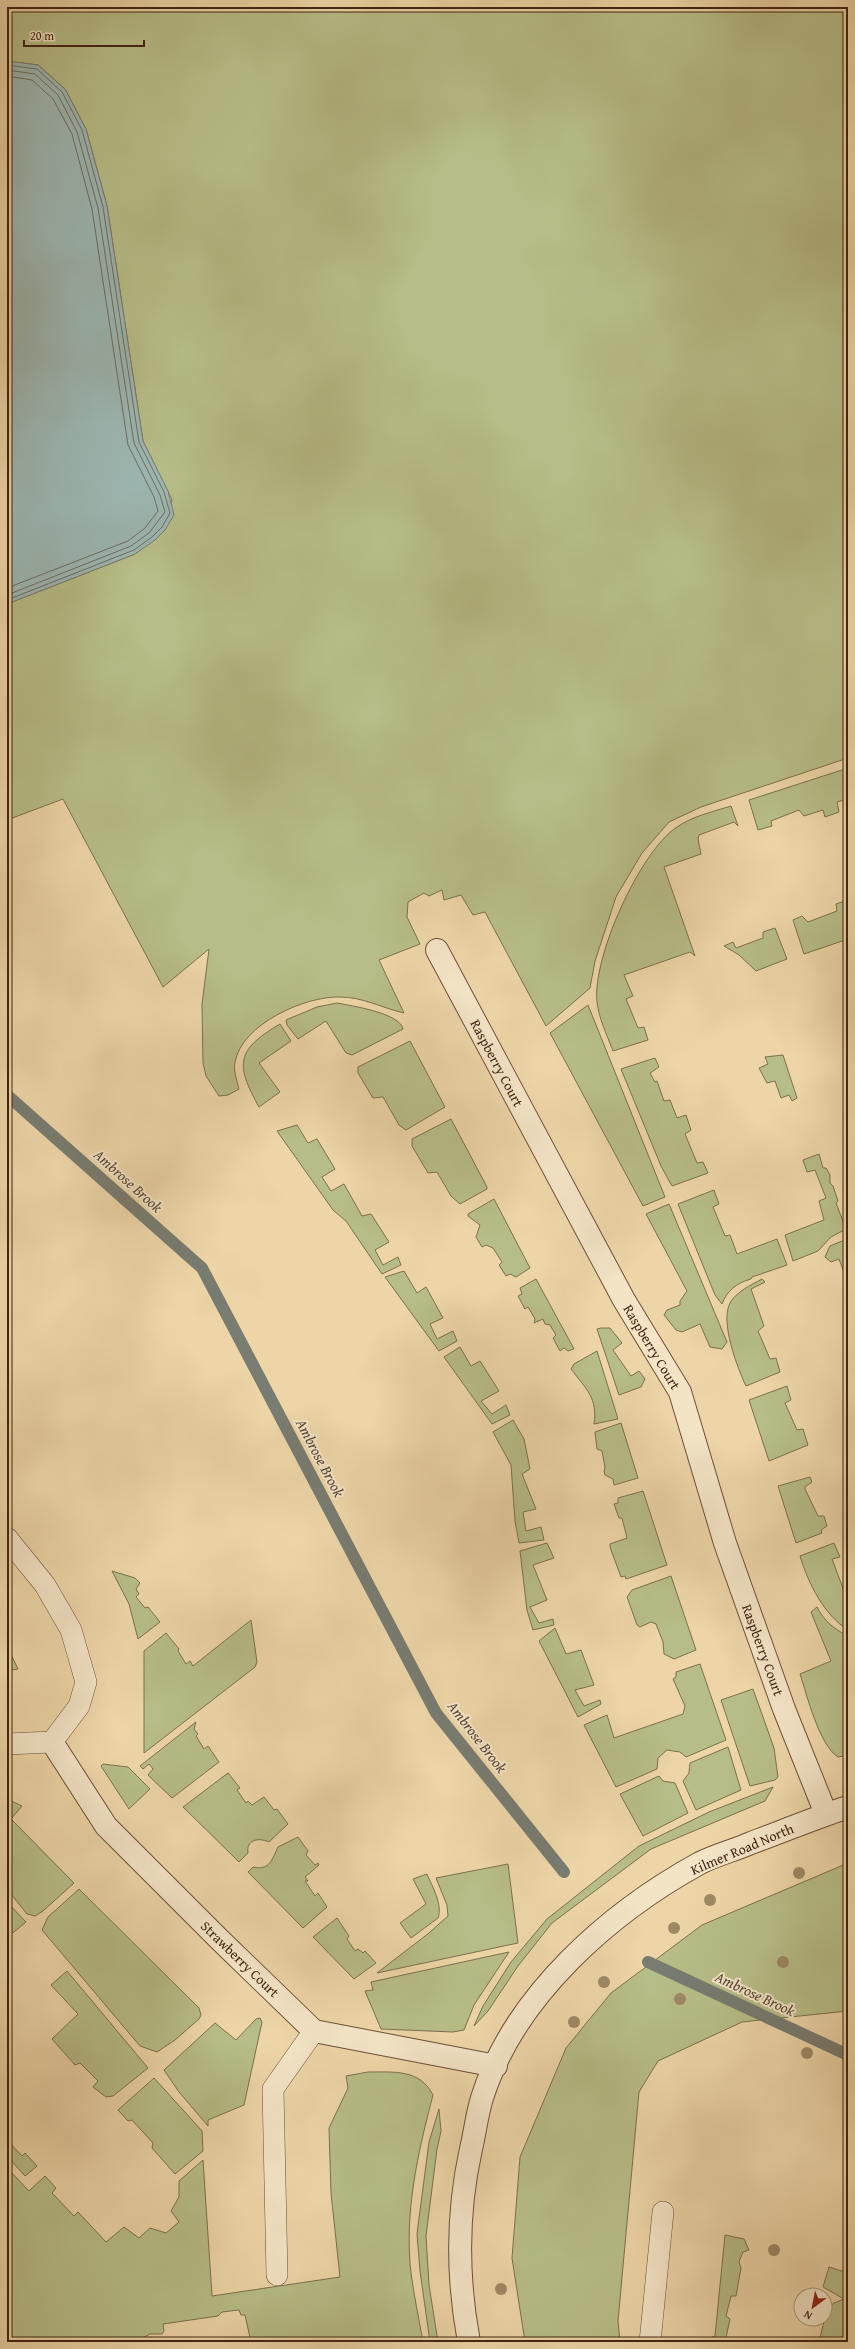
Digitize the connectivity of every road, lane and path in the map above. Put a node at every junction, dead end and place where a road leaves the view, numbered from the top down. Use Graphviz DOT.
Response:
graph roads {
  1 [pos="437,950"];
  2 [pos="7,1538"];
  3 [pos="52,1742"];
  4 [pos="7,1744"];
  5 [pos="848,1807"];
  6 [pos="826,1814"];
  7 [pos="314,2031"];
  8 [pos="496,2066"];
  9 [pos="663,2212"];
  10 [pos="277,2275"];
  11 [pos="469,2342"];
  12 [pos="650,2342"];
  1 -- 6 [label="street, Raspberry Court"];
  2 -- 3 [label="lane"];
  3 -- 4 [label="lane"];
  3 -- 7 [label="street, Strawberry Court"];
  5 -- 6 [label="street, Kilmer Road North"];
  6 -- 8 [label="street, Kilmer Road North"];
  7 -- 8 [label="street"];
  7 -- 10 [label="lane"];
  8 -- 11 [label="street, Kilmer Road North"];
  9 -- 12 [label="lane"];
}
